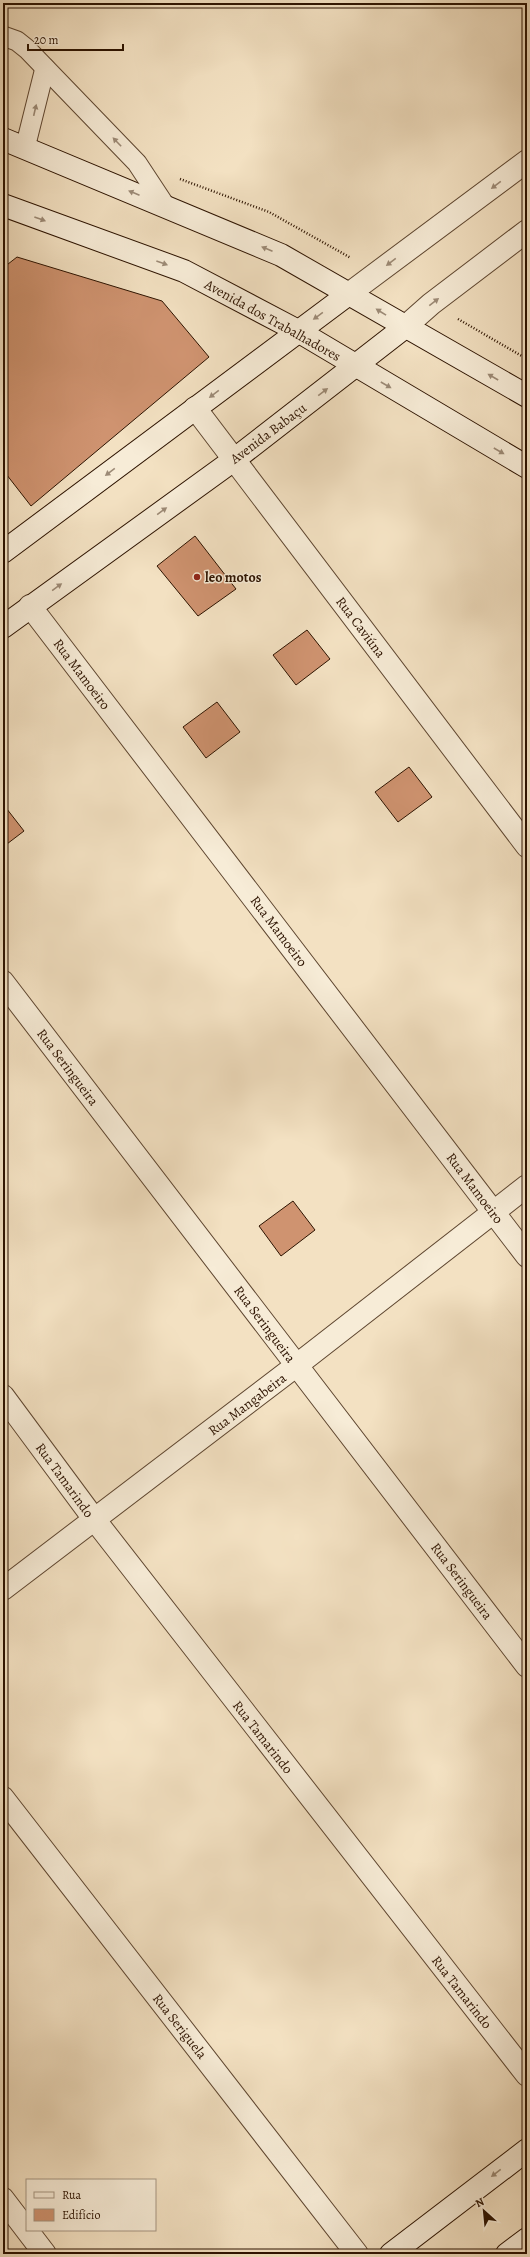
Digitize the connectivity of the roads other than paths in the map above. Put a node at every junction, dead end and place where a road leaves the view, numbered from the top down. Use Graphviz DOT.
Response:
graph roads {
  1 [pos="3,36"];
  2 [pos="45,68"];
  3 [pos="3,139"];
  4 [pos="25,148"];
  5 [pos="527,161"];
  6 [pos="3,205"];
  7 [pos="166,207"];
  8 [pos="527,230"];
  9 [pos="350,293"];
  10 [pos="405,327"];
  11 [pos="298,331"];
  12 [pos="356,367"];
  13 [pos="527,396"];
  14 [pos="195,408"];
  15 [pos="235,459"];
  16 [pos="527,467"];
  17 [pos="3,552"];
  18 [pos="30,606"];
  19 [pos="3,627"];
  20 [pos="527,846"];
  21 [pos="3,982"];
  22 [pos="527,1186"];
  23 [pos="494,1212"];
  24 [pos="527,1256"];
  25 [pos="297,1366"];
  26 [pos="3,1396"];
  27 [pos="94,1519"];
  28 [pos="3,1589"];
  29 [pos="527,1666"];
  30 [pos="3,1798"];
  31 [pos="527,2075"];
  32 [pos="527,2150"];
  33 [pos="3,2200"];
  34 [pos="26,2230"];
  35 [pos="27,2231"];
  36 [pos="527,2239"];
  37 [pos="45,2254"];
  38 [pos="357,2254"];
  39 [pos="391,2254"];
  40 [pos="507,2254"];
  1 -- 2 [label="lane"];
  4 -- 2 [label="lane, one-way"];
  7 -- 2 [label="lane, one-way"];
  3 -- 4 [label="street"];
  7 -- 4 [label="street, one-way"];
  5 -- 9 [label="street, one-way"];
  6 -- 11 [label="street, Avenida dos Trabalhadores, one-way"];
  9 -- 7 [label="street, one-way"];
  10 -- 8 [label="street, Avenida Babaçu, one-way"];
  10 -- 9 [label="street, one-way"];
  9 -- 11 [label="street, one-way"];
  10 -- 12 [label="street, Avenida Babaçu"];
  13 -- 10 [label="street, one-way"];
  11 -- 12 [label="street, Avenida dos Trabalhadores"];
  11 -- 14 [label="street, one-way"];
  15 -- 12 [label="street, Avenida Babaçu, one-way"];
  12 -- 16 [label="street, Avenida dos Trabalhadores, one-way"];
  14 -- 15 [label="street, Rua Caviúna"];
  14 -- 17 [label="street, one-way"];
  18 -- 15 [label="street, Avenida Babaçu, one-way"];
  15 -- 20 [label="street, Rua Caviúna"];
  18 -- 19 [label="street, Avenida Babaçu"];
  18 -- 23 [label="street, Rua Mamoeiro"];
  21 -- 25 [label="street, Rua Seringueira"];
  22 -- 23 [label="street, Rua Mangabeira"];
  23 -- 24 [label="street, Rua Mamoeiro"];
  23 -- 25 [label="street, Rua Mangabeira"];
  25 -- 27 [label="street, Rua Mangabeira"];
  25 -- 29 [label="street, Rua Seringueira"];
  26 -- 27 [label="street, Rua Tamarindo"];
  27 -- 28 [label="street, Rua Mangabeira"];
  27 -- 31 [label="street, Rua Tamarindo"];
  30 -- 38 [label="street, Rua Seriguela"];
  32 -- 39 [label="street, one-way"];
  33 -- 34 [label="street"];
  35 -- 37 [label="street"];
  36 -- 40 [label="street"];
}
